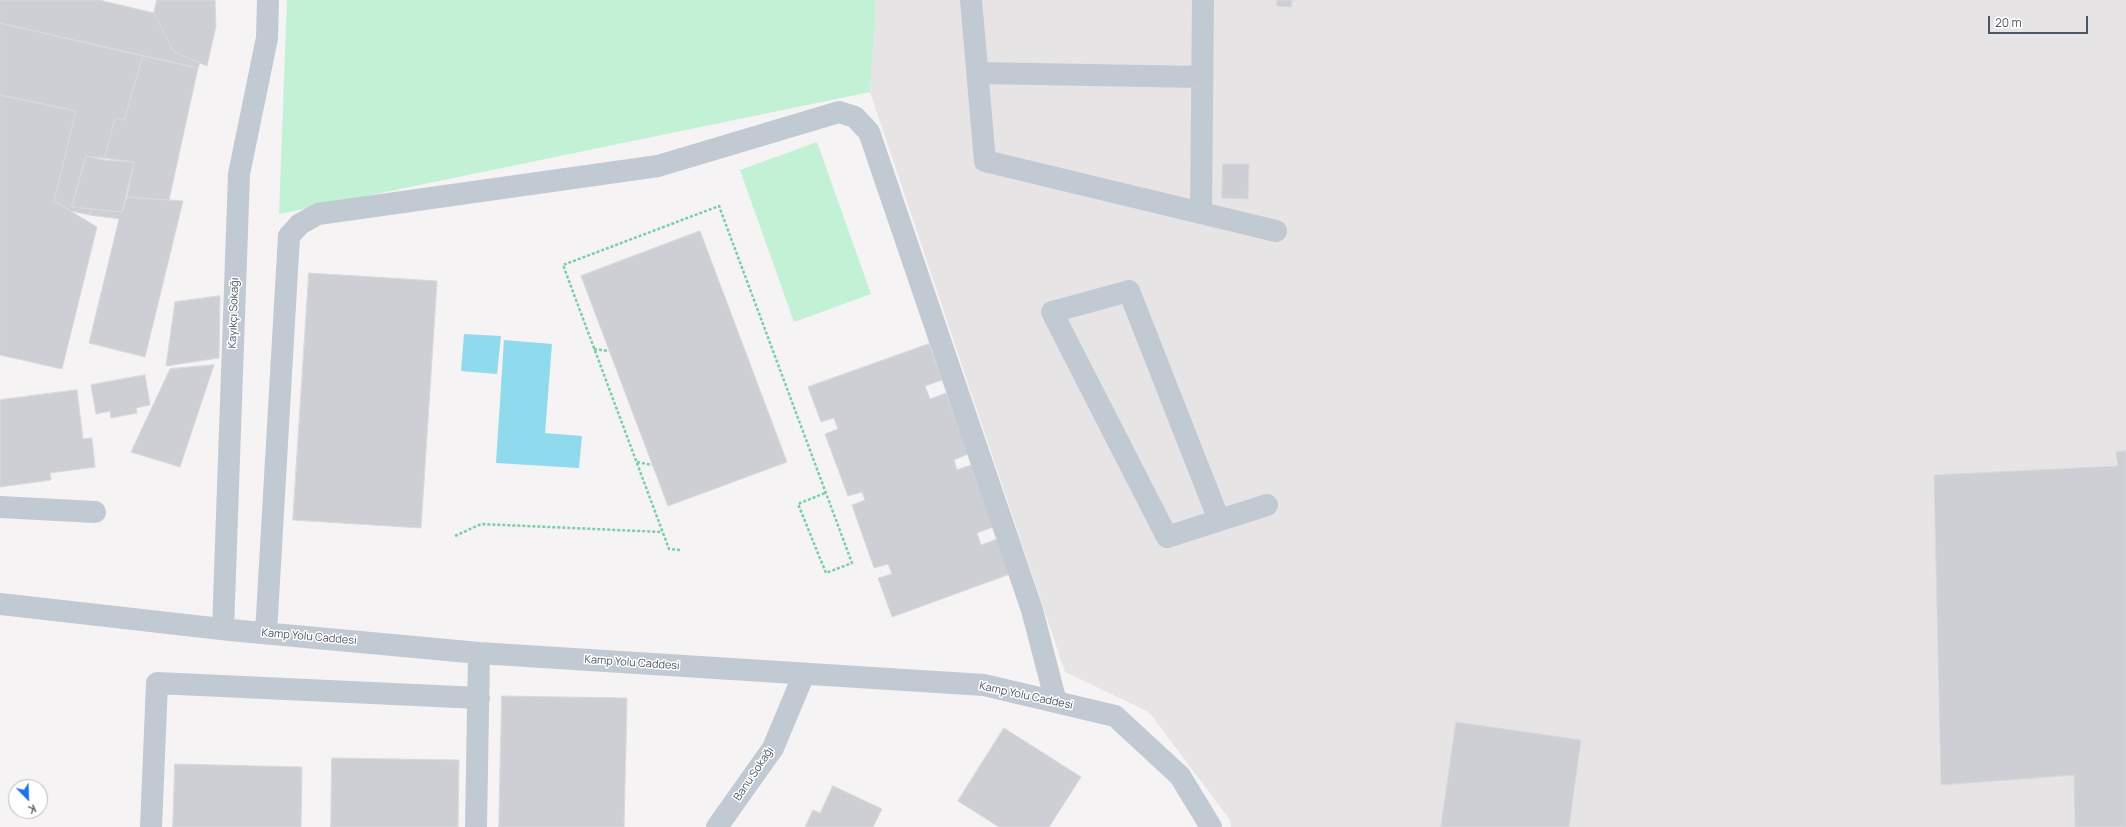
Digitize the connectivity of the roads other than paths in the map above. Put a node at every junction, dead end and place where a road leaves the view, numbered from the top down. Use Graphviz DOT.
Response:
graph roads {
  1 [pos="268,0"];
  2 [pos="971,0"];
  3 [pos="1203,0"];
  4 [pos="977,73"];
  5 [pos="1202,77"];
  6 [pos="1201,213"];
  7 [pos="1276,231"];
  8 [pos="1267,505"];
  9 [pos="0,507"];
  10 [pos="95,512"];
  11 [pos="1219,520"];
  12 [pos="0,604"];
  13 [pos="223,629"];
  14 [pos="266,633"];
  15 [pos="479,653"];
  16 [pos="804,674"];
  17 [pos="479,698"];
  18 [pos="1056,702"];
  19 [pos="151,827"];
  20 [pos="476,827"];
  21 [pos="717,827"];
  22 [pos="1211,827"];
  1 -- 13 [label="street, Kayıkçı Sokağı"];
  2 -- 4 [label="street"];
  3 -- 5 [label="street"];
  4 -- 5 [label="street"];
  4 -- 6 [label="street"];
  5 -- 6 [label="street"];
  6 -- 7 [label="street"];
  8 -- 11 [label="street"];
  9 -- 10 [label="street"];
  11 -- 11 [label="street"];
  12 -- 13 [label="street, Kamp Yolu Caddesi"];
  13 -- 14 [label="street, Kamp Yolu Caddesi"];
  14 -- 15 [label="street, Kamp Yolu Caddesi"];
  14 -- 18 [label="street"];
  15 -- 16 [label="street, Kamp Yolu Caddesi"];
  15 -- 17 [label="street"];
  16 -- 18 [label="street, Kamp Yolu Caddesi"];
  16 -- 21 [label="street, Banu Sokağı"];
  17 -- 19 [label="street"];
  17 -- 20 [label="street"];
  18 -- 22 [label="street, Kamp Yolu Caddesi"];
}
